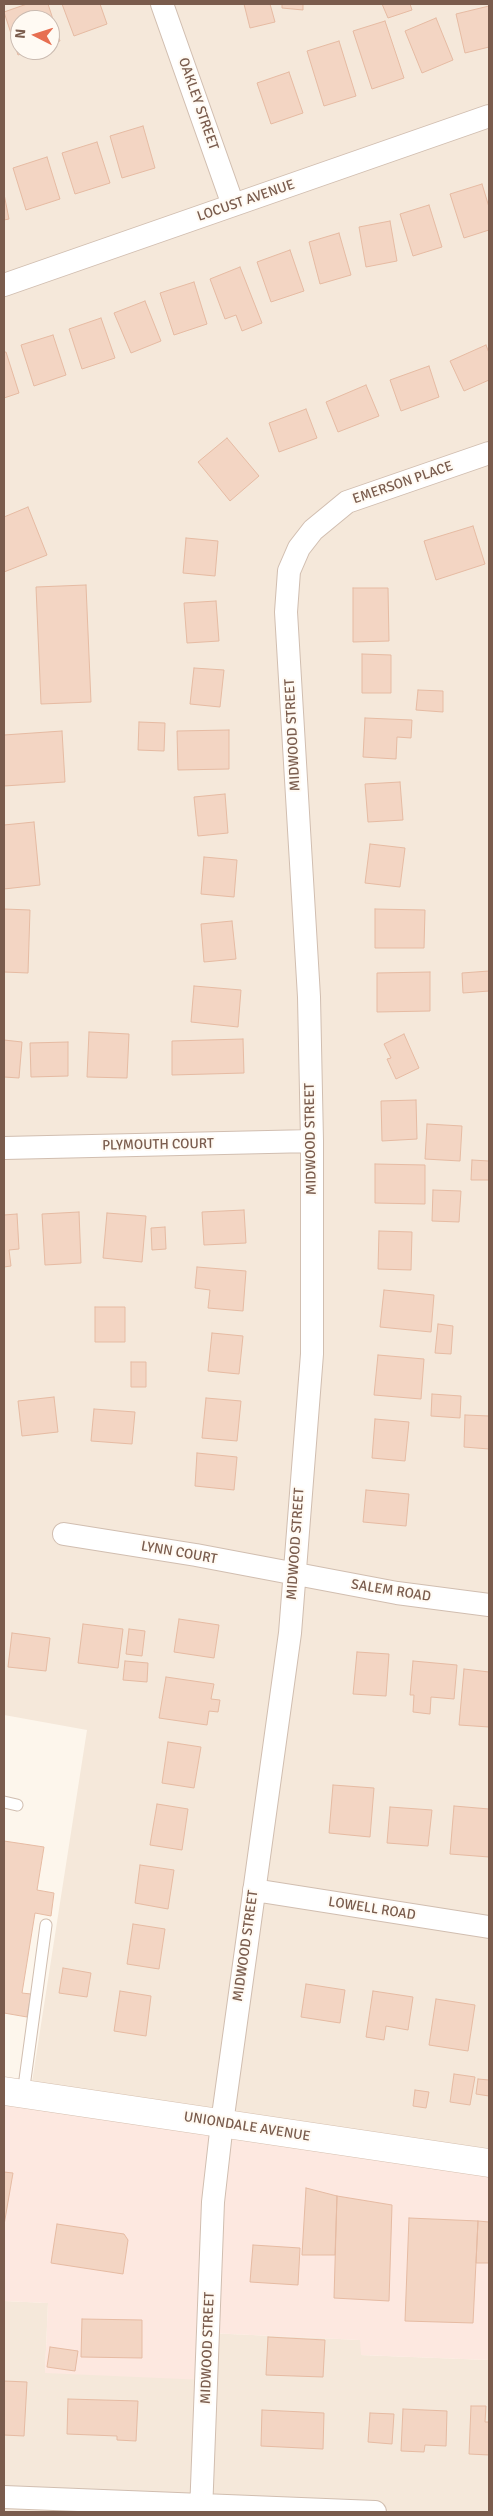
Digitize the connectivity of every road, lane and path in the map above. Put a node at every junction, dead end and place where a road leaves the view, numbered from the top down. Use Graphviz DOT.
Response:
graph roads {
  1 [pos="162,4"];
  2 [pos="489,116"];
  3 [pos="233,205"];
  4 [pos="4,285"];
  5 [pos="489,453"];
  6 [pos="290,571"];
  7 [pos="312,1141"];
  8 [pos="4,1148"];
  9 [pos="64,1534"];
  10 [pos="294,1574"];
  11 [pos="489,1605"];
  12 [pos="4,1802"];
  13 [pos="17,1805"];
  14 [pos="254,1890"];
  15 [pos="46,1925"];
  16 [pos="489,1928"];
  17 [pos="14,2092"];
  18 [pos="222,2123"];
  19 [pos="489,2163"];
  20 [pos="4,2496"];
  21 [pos="202,2509"];
  22 [pos="374,2512"];
  1 -- 3 [label="street, OAKLEY STREET"];
  2 -- 3 [label="street, LOCUST AVENUE"];
  3 -- 4 [label="street, LOCUST AVENUE"];
  5 -- 6 [label="street, EMERSON PLACE"];
  6 -- 7 [label="street, MIDWOOD STREET"];
  7 -- 8 [label="street, PLYMOUTH COURT"];
  7 -- 10 [label="street, MIDWOOD STREET"];
  9 -- 10 [label="street, LYNN COURT"];
  10 -- 11 [label="street, SALEM ROAD"];
  10 -- 14 [label="street, MIDWOOD STREET"];
  12 -- 13 [label="lane"];
  14 -- 16 [label="street, LOWELL ROAD"];
  14 -- 18 [label="street, MIDWOOD STREET"];
  15 -- 17 [label="lane"];
  17 -- 18 [label="main road, UNIONDALE AVENUE"];
  18 -- 19 [label="main road, UNIONDALE AVENUE"];
  18 -- 21 [label="street, MIDWOOD STREET"];
  20 -- 21 [label="street"];
  21 -- 22 [label="street"];
}
